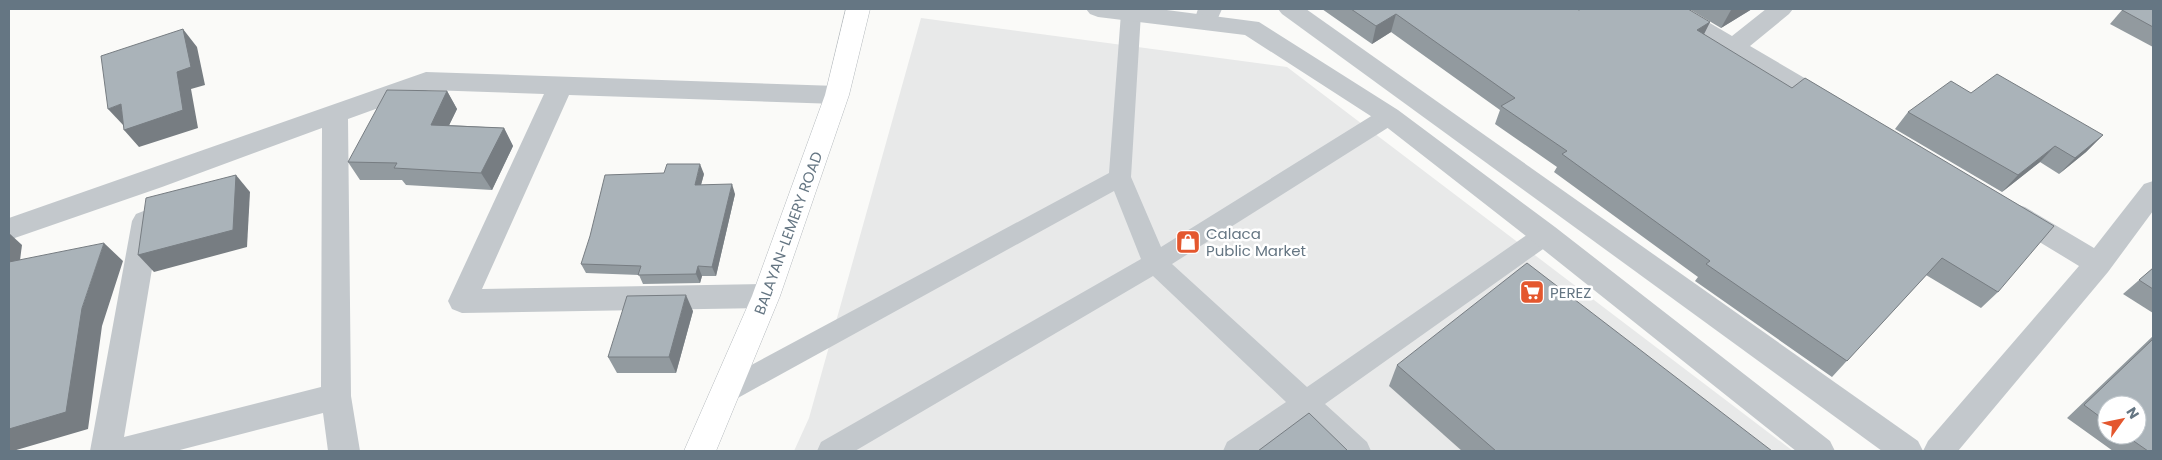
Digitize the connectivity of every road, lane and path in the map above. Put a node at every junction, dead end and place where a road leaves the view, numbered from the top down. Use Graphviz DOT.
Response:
graph roads {
  1 [pos="858,9"];
  2 [pos="1098,9"];
  3 [pos="1290,9"];
  4 [pos="1669,9"];
  5 [pos="1781,9"];
  6 [pos="1131,13"];
  7 [pos="1208,15"];
  8 [pos="1734,47"];
  9 [pos="560,86"];
  10 [pos="837,95"];
  11 [pos="335,115"];
  12 [pos="1389,116"];
  13 [pos="1852,117"];
  14 [pos="1120,177"];
  15 [pos="153,180"];
  16 [pos="2153,191"];
  17 [pos="1996,203"];
  18 [pos="9,229"];
  19 [pos="1545,235"];
  20 [pos="1155,263"];
  21 [pos="2098,264"];
  22 [pos="766,296"];
  23 [pos="727,391"];
  24 [pos="336,396"];
  25 [pos="1305,402"];
  26 [pos="106,451"];
  27 [pos="123,451"];
  28 [pos="344,451"];
  29 [pos="700,451"];
  30 [pos="830,451"];
  31 [pos="1237,451"];
  32 [pos="1356,451"];
  33 [pos="1819,451"];
  34 [pos="1907,451"];
  35 [pos="1939,451"];
  1 -- 10 [label="main road, BALAYAN-LEMERY ROAD"];
  2 -- 6 [label="street"];
  3 -- 34 [label="street"];
  4 -- 8 [label="street"];
  5 -- 8 [label="street"];
  6 -- 7 [label="street"];
  6 -- 14 [label="lane"];
  7 -- 12 [label="street"];
  8 -- 13 [label="street"];
  9 -- 10 [label="street"];
  9 -- 11 [label="street"];
  9 -- 22 [label="street"];
  10 -- 22 [label="main road, BALAYAN-LEMERY ROAD"];
  11 -- 15 [label="street"];
  11 -- 24 [label="street"];
  12 -- 19 [label="street"];
  12 -- 20 [label="lane"];
  14 -- 20 [label="lane"];
  14 -- 23 [label="lane"];
  15 -- 18 [label="street"];
  15 -- 26 [label="street"];
  16 -- 21 [label="street"];
  17 -- 21 [label="street"];
  19 -- 25 [label="lane"];
  19 -- 33 [label="street"];
  20 -- 25 [label="lane"];
  20 -- 30 [label="lane"];
  21 -- 35 [label="street"];
  22 -- 23 [label="main road, BALAYAN-LEMERY ROAD"];
  23 -- 29 [label="main road, BALAYAN-LEMERY ROAD"];
  24 -- 27 [label="street"];
  24 -- 28 [label="street"];
  25 -- 31 [label="lane"];
  25 -- 32 [label="lane"];
}
